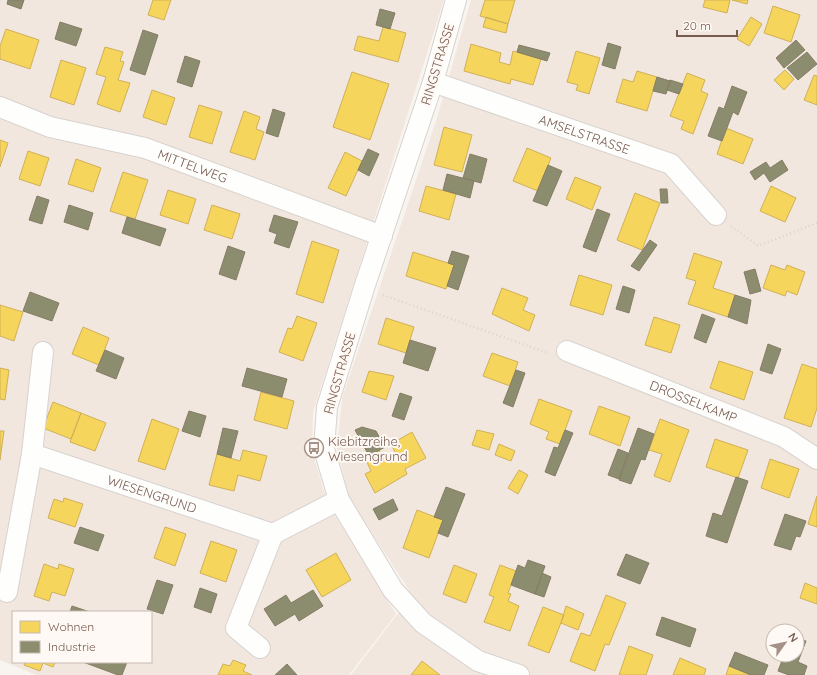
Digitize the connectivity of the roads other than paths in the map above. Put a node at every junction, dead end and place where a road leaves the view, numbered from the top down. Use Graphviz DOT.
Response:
graph roads {
  1 [pos="456,0"];
  2 [pos="433,82"];
  3 [pos="0,107"];
  4 [pos="716,215"];
  5 [pos="382,236"];
  6 [pos="567,351"];
  7 [pos="43,352"];
  8 [pos="32,454"];
  9 [pos="817,459"];
  10 [pos="339,500"];
  11 [pos="273,534"];
  12 [pos="7,592"];
  13 [pos="260,648"];
  14 [pos="519,675"];
  1 -- 2 [label="street, RINGSTRASSE"];
  2 -- 4 [label="street, AMSELSTRASSE"];
  2 -- 5 [label="street, RINGSTRASSE"];
  3 -- 5 [label="street, MITTELWEG"];
  5 -- 10 [label="street, RINGSTRASSE"];
  6 -- 9 [label="street, DROSSELKAMP"];
  7 -- 8 [label="street"];
  8 -- 11 [label="street, WIESENGRUND"];
  8 -- 12 [label="street"];
  10 -- 11 [label="street"];
  10 -- 14 [label="street, RINGSTRASSE"];
  11 -- 13 [label="street"];
}
